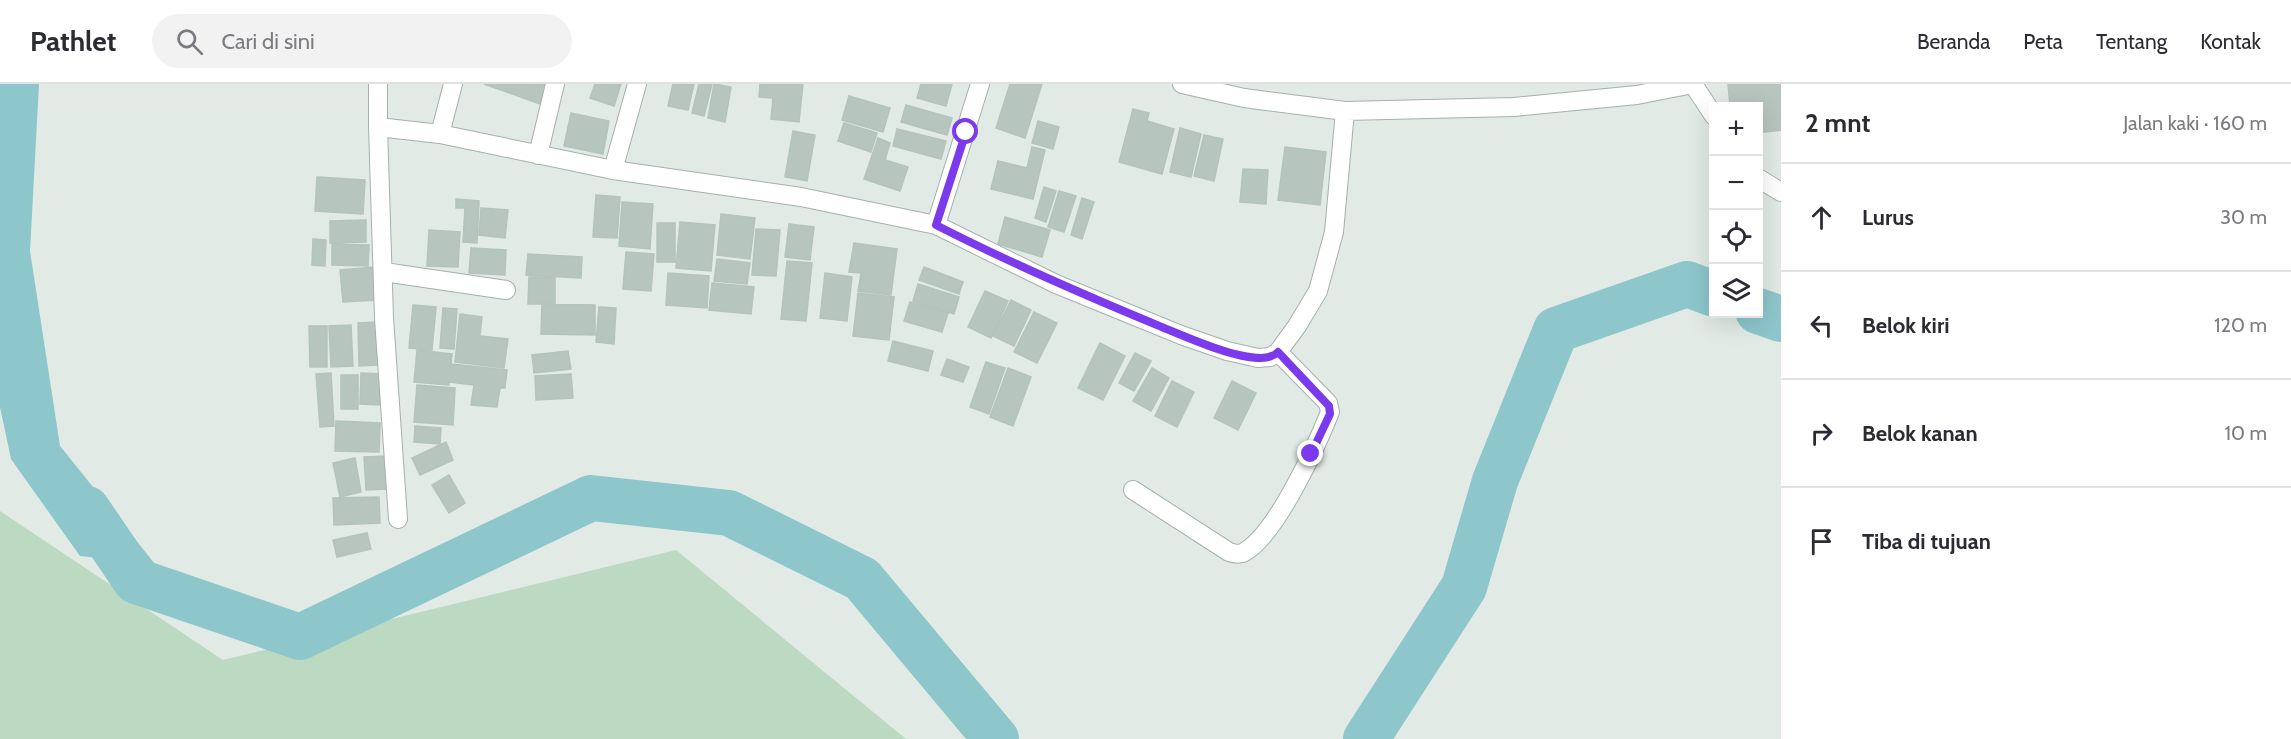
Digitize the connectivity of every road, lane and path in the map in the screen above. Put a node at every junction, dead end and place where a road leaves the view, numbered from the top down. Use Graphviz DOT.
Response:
graph roads {
  1 [pos="378,84"];
  2 [pos="453,84"];
  3 [pos="555,84"];
  4 [pos="637,84"];
  5 [pos="980,84"];
  6 [pos="1182,84"];
  7 [pos="1693,84"];
  8 [pos="1709,110"];
  9 [pos="1345,111"];
  10 [pos="378,127"];
  11 [pos="440,134"];
  12 [pos="538,155"];
  13 [pos="613,170"];
  14 [pos="1763,181"];
  15 [pos="1781,192"];
  16 [pos="936,225"];
  17 [pos="384,272"];
  18 [pos="506,290"];
  19 [pos="1278,352"];
  20 [pos="1133,490"];
  21 [pos="398,519"];
  1 -- 10 [label="street"];
  2 -- 11 [label="street"];
  3 -- 12 [label="street"];
  4 -- 13 [label="street"];
  5 -- 16 [label="street"];
  6 -- 9 [label="street"];
  7 -- 8 [label="street"];
  7 -- 9 [label="street"];
  9 -- 19 [label="street"];
  10 -- 11 [label="street"];
  10 -- 17 [label="street"];
  11 -- 12 [label="street"];
  12 -- 13 [label="street"];
  13 -- 16 [label="street"];
  14 -- 15 [label="street"];
  16 -- 19 [label="street"];
  17 -- 18 [label="street"];
  17 -- 21 [label="street"];
  19 -- 20 [label="street"];
}
